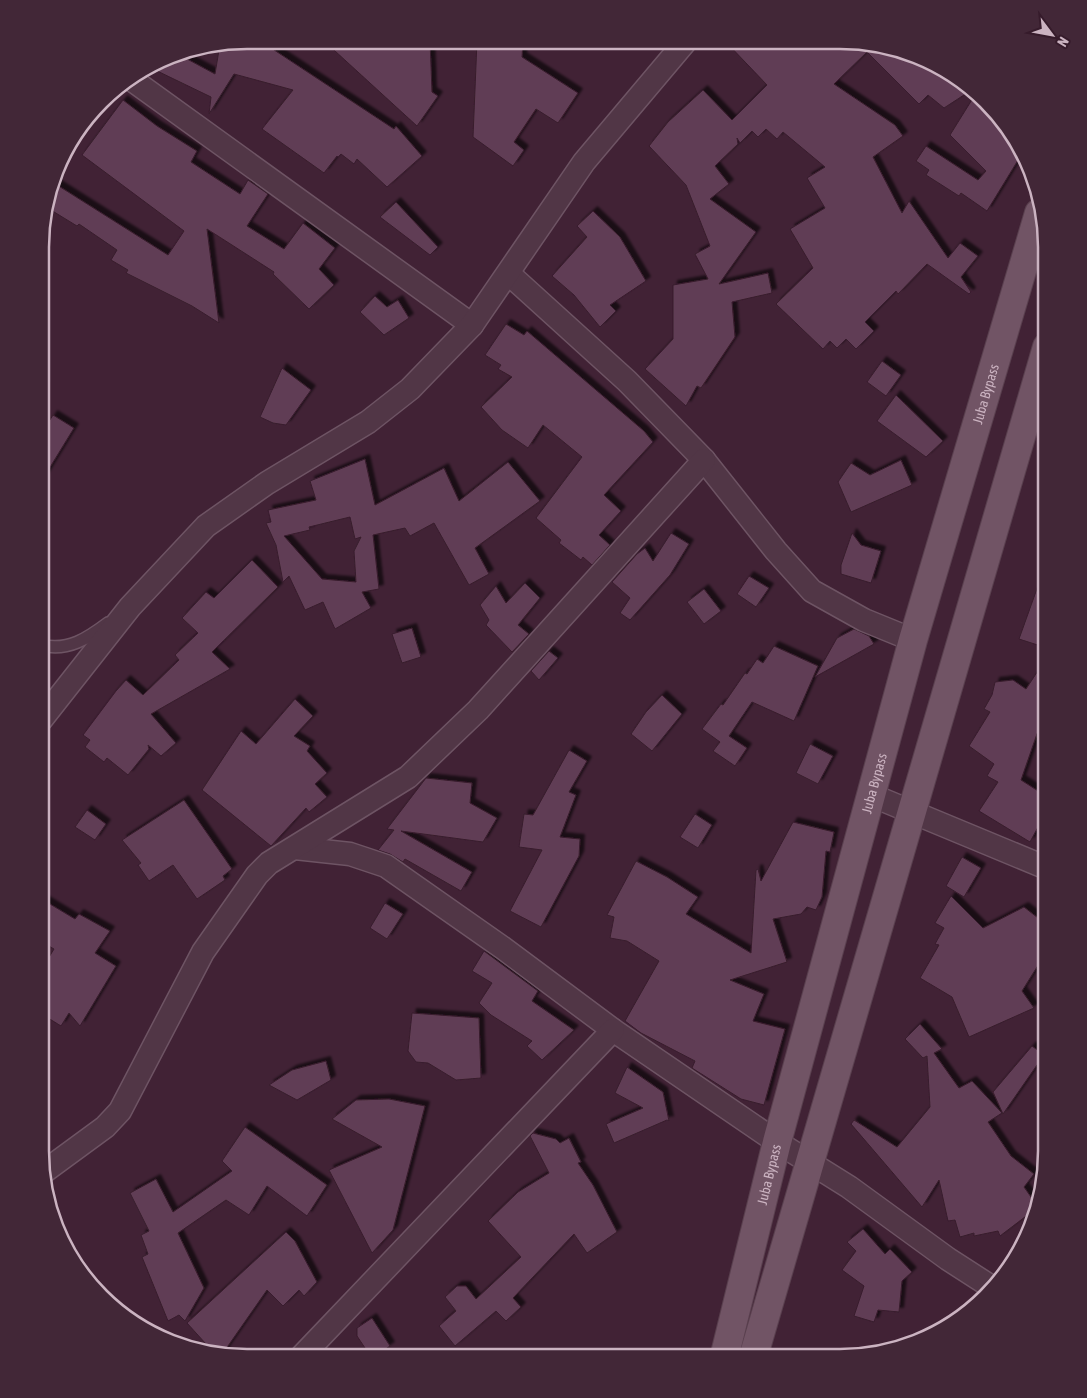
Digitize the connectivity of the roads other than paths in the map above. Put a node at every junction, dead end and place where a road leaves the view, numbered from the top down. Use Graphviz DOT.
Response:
graph roads {
  1 [pos="679,49"];
  2 [pos="137,82"];
  3 [pos="1037,220"];
  4 [pos="509,274"];
  5 [pos="472,325"];
  6 [pos="1038,378"];
  7 [pos="704,460"];
  8 [pos="130,607"];
  9 [pos="913,640"];
  10 [pos="49,647"];
  11 [pos="49,710"];
  12 [pos="871,795"];
  13 [pos="911,812"];
  14 [pos="295,848"];
  15 [pos="1038,864"];
  16 [pos="613,1030"];
  17 [pos="778,1142"];
  18 [pos="810,1162"];
  19 [pos="49,1167"];
  20 [pos="987,1284"];
  21 [pos="309,1349"];
  22 [pos="726,1349"];
  23 [pos="756,1349"];
  1 -- 4 [label="street"];
  2 -- 5 [label="street"];
  3 -- 9 [label="main road, Juba Bypass"];
  4 -- 5 [label="street"];
  4 -- 7 [label="street"];
  5 -- 8 [label="street"];
  6 -- 13 [label="main road"];
  7 -- 9 [label="street"];
  7 -- 14 [label="street"];
  8 -- 10 [label="lane"];
  8 -- 11 [label="street"];
  9 -- 12 [label="main road, Juba Bypass"];
  12 -- 13 [label="street"];
  12 -- 17 [label="main road, Juba Bypass"];
  13 -- 15 [label="street"];
  13 -- 18 [label="main road"];
  14 -- 16 [label="street"];
  14 -- 19 [label="street"];
  16 -- 17 [label="street"];
  16 -- 21 [label="street"];
  17 -- 18 [label="street"];
  17 -- 22 [label="main road, Juba Bypass"];
  18 -- 20 [label="street"];
  18 -- 23 [label="main road"];
}
